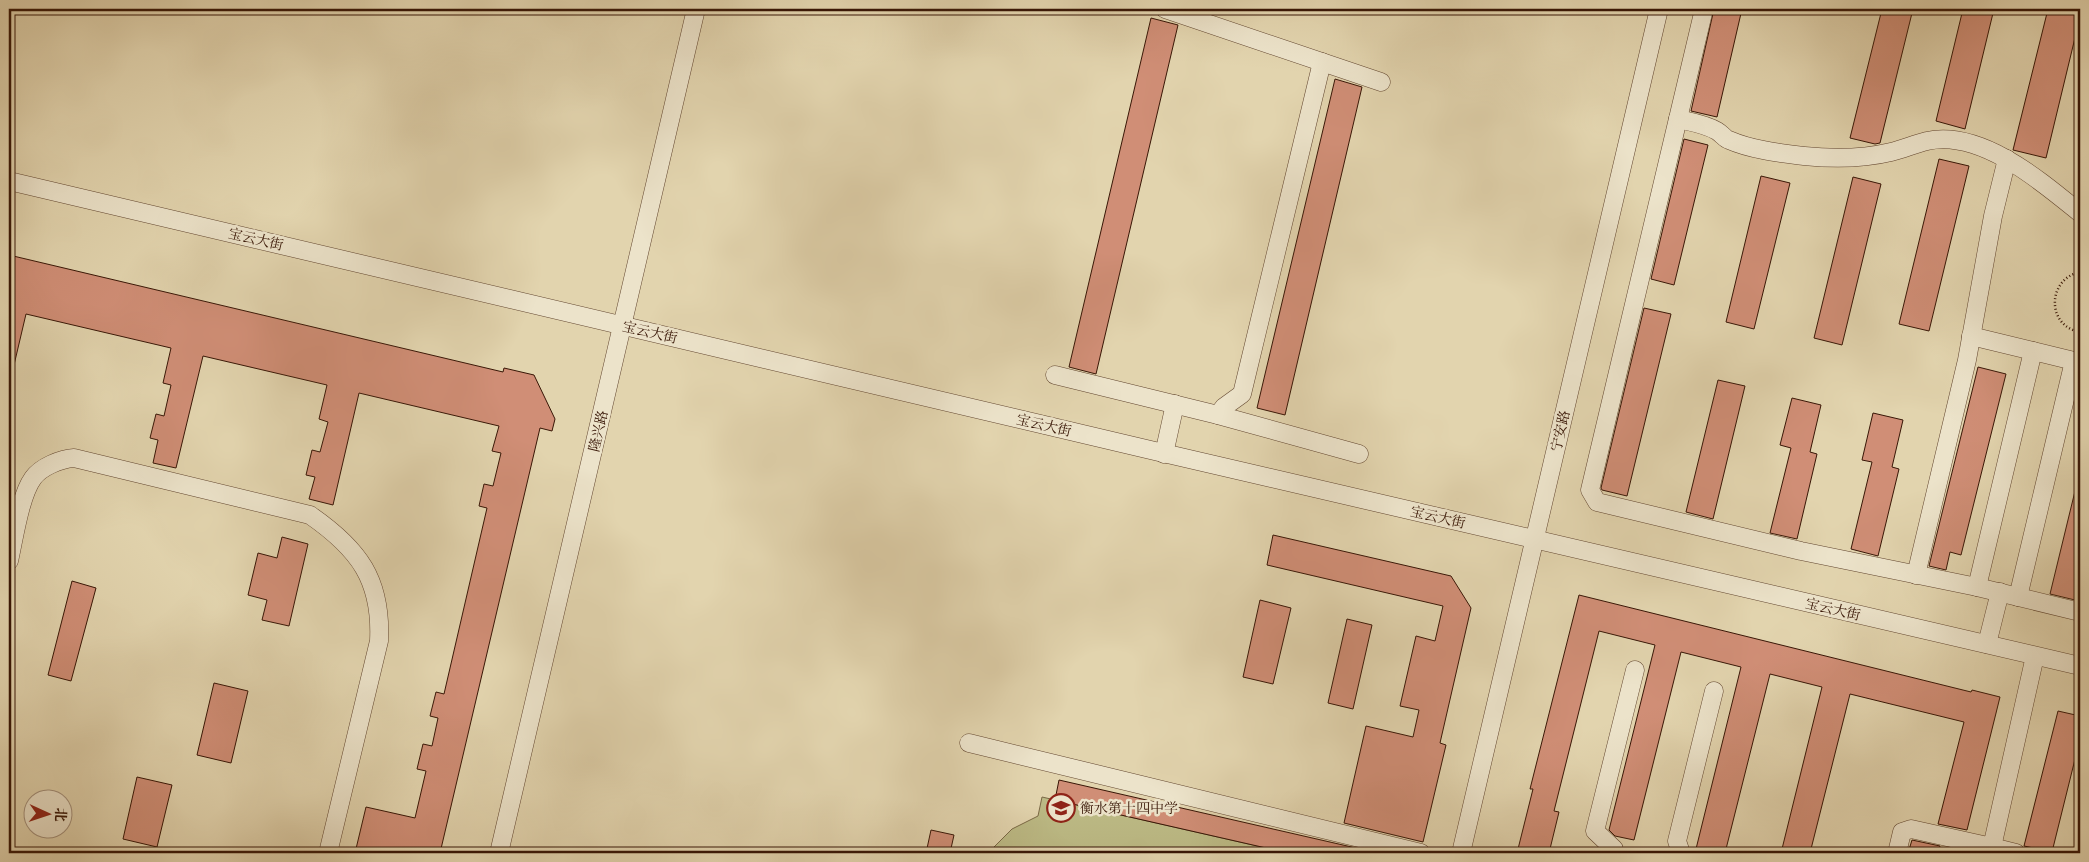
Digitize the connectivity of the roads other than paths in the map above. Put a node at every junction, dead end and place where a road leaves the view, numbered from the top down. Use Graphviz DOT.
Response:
graph roads {
  1 [pos="696,9"];
  2 [pos="1165,9"];
  3 [pos="1659,9"];
  4 [pos="1704,9"];
  5 [pos="1322,62"];
  6 [pos="1381,82"];
  7 [pos="1678,119"];
  8 [pos="2007,159"];
  9 [pos="9,181"];
  10 [pos="2080,214"];
  11 [pos="622,326"];
  12 [pos="1971,336"];
  13 [pos="2033,351"];
  14 [pos="1055,375"];
  15 [pos="1175,404"];
  16 [pos="1218,415"];
  17 [pos="1164,454"];
  18 [pos="1359,454"];
  19 [pos="1534,540"];
  20 [pos="9,560"];
  21 [pos="1916,575"];
  22 [pos="1977,587"];
  23 [pos="2000,592"];
  24 [pos="2018,597"];
  25 [pos="2080,612"];
  26 [pos="1987,644"];
  27 [pos="2035,656"];
  28 [pos="2080,666"];
  29 [pos="1635,670"];
  30 [pos="1714,692"];
  31 [pos="969,743"];
  32 [pos="1983,848"];
  33 [pos="328,853"];
  34 [pos="499,853"];
  35 [pos="1422,853"];
  36 [pos="1461,853"];
  37 [pos="1613,853"];
  38 [pos="1680,853"];
  39 [pos="1897,853"];
  40 [pos="2016,853"];
  1 -- 11 [label="street, 隆兴路"];
  2 -- 5 [label="street"];
  3 -- 19 [label="street, 宁安路"];
  4 -- 7 [label="street"];
  5 -- 6 [label="street"];
  5 -- 16 [label="street"];
  7 -- 8 [label="street"];
  7 -- 21 [label="street"];
  8 -- 10 [label="street"];
  8 -- 12 [label="street"];
  9 -- 11 [label="street, 宝云大街"];
  11 -- 17 [label="street, 宝云大街"];
  11 -- 34 [label="street, 隆兴路"];
  12 -- 13 [label="street"];
  12 -- 21 [label="street"];
  13 -- 22 [label="street"];
  13 -- 24 [label="street"];
  14 -- 15 [label="street"];
  15 -- 16 [label="street"];
  15 -- 17 [label="street"];
  16 -- 18 [label="street"];
  17 -- 19 [label="street, 宝云大街"];
  19 -- 26 [label="street, 宝云大街"];
  19 -- 36 [label="street, 宁安路"];
  20 -- 33 [label="street"];
  21 -- 22 [label="street"];
  22 -- 23 [label="street"];
  23 -- 24 [label="street"];
  23 -- 26 [label="street"];
  24 -- 25 [label="street"];
  26 -- 27 [label="street, 宝云大街"];
  27 -- 28 [label="street, 宝云大街"];
  27 -- 32 [label="street"];
  29 -- 37 [label="street"];
  30 -- 38 [label="street"];
  31 -- 35 [label="street"];
  32 -- 39 [label="street"];
  32 -- 40 [label="street"];
}
